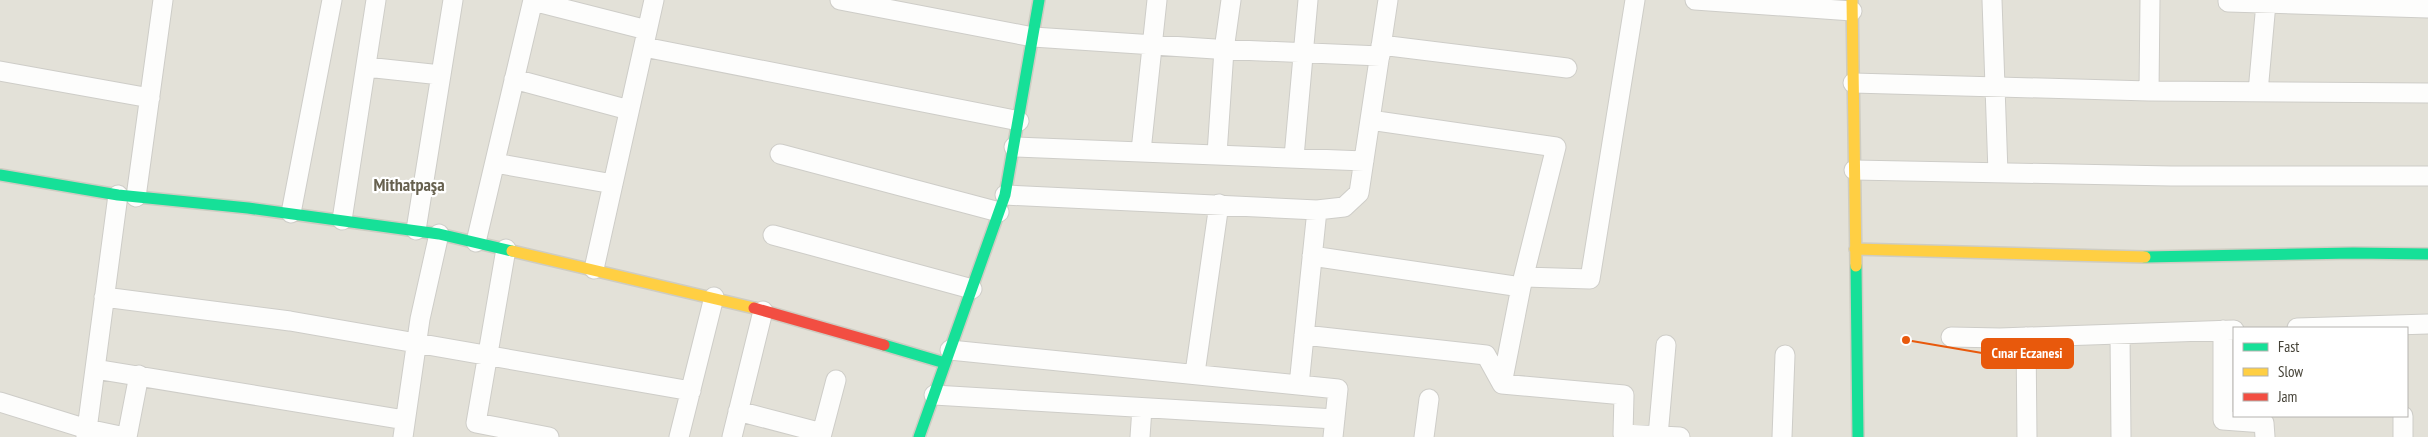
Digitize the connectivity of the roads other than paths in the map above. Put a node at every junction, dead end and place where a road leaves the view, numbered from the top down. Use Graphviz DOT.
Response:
graph roads {
  1 [pos="163,0"];
  2 [pos="332,0"];
  3 [pos="376,0"];
  4 [pos="453,0"];
  5 [pos="533,0"];
  6 [pos="654,0"];
  7 [pos="840,0"];
  8 [pos="1040,0"];
  9 [pos="1157,0"];
  10 [pos="1231,0"];
  11 [pos="1308,0"];
  12 [pos="1388,0"];
  13 [pos="1635,0"];
  14 [pos="1694,0"];
  15 [pos="1992,0"];
  16 [pos="2150,0"];
  17 [pos="2228,0"];
  18 [pos="2266,3"];
  19 [pos="1852,6"];
  20 [pos="2428,8"];
  21 [pos="1033,37"];
  22 [pos="645,39"];
  23 [pos="1152,45"];
  24 [pos="1224,50"];
  25 [pos="1380,51"];
  26 [pos="1302,53"];
  27 [pos="366,67"];
  28 [pos="1567,68"];
  29 [pos="0,71"];
  30 [pos="441,75"];
  31 [pos="514,79"];
  32 [pos="1853,83"];
  33 [pos="1996,86"];
  34 [pos="2149,91"];
  35 [pos="2258,92"];
  36 [pos="2428,93"];
  37 [pos="150,98"];
  38 [pos="629,110"];
  39 [pos="1370,120"];
  40 [pos="1019,121"];
  41 [pos="1014,147"];
  42 [pos="1141,151"];
  43 [pos="780,154"];
  44 [pos="1217,154"];
  45 [pos="1294,157"];
  46 [pos="1364,160"];
  47 [pos="495,163"];
  48 [pos="1854,170"];
  49 [pos="1998,173"];
  50 [pos="0,175"];
  51 [pos="2428,176"];
  52 [pos="613,184"];
  53 [pos="127,196"];
  54 [pos="1002,203"];
  55 [pos="1219,204"];
  56 [pos="1316,210"];
  57 [pos="291,213"];
  58 [pos="342,220"];
  59 [pos="416,230"];
  60 [pos="439,234"];
  61 [pos="773,235"];
  62 [pos="476,242"];
  63 [pos="506,249"];
  64 [pos="1855,250"];
  65 [pos="2428,254"];
  66 [pos="1312,256"];
  67 [pos="594,269"];
  68 [pos="1523,282"];
  69 [pos="972,289"];
  70 [pos="104,297"];
  71 [pos="714,297"];
  72 [pos="763,311"];
  73 [pos="2428,324"];
  74 [pos="2403,327"];
  75 [pos="2229,330"];
  76 [pos="2120,334"];
  77 [pos="1304,335"];
  78 [pos="1951,337"];
  79 [pos="2026,337"];
  80 [pos="416,342"];
  81 [pos="1666,345"];
  82 [pos="487,355"];
  83 [pos="1785,355"];
  84 [pos="948,356"];
  85 [pos="95,369"];
  86 [pos="1195,373"];
  87 [pos="138,375"];
  88 [pos="836,380"];
  89 [pos="1502,384"];
  90 [pos="1299,385"];
  91 [pos="691,391"];
  92 [pos="934,395"];
  93 [pos="1430,399"];
  94 [pos="0,402"];
  95 [pos="1142,408"];
  96 [pos="738,410"];
  97 [pos="2403,417"];
  98 [pos="404,428"];
  99 [pos="1334,428"];
  100 [pos="86,433"];
  101 [pos="821,435"];
  102 [pos="1658,436"];
  103 [pos="126,437"];
  104 [pos="550,437"];
  105 [pos="679,437"];
  106 [pos="732,437"];
  107 [pos="919,437"];
  108 [pos="1140,437"];
  109 [pos="1424,437"];
  110 [pos="1680,437"];
  111 [pos="1782,437"];
  112 [pos="1858,437"];
  113 [pos="2027,437"];
  114 [pos="2121,437"];
  115 [pos="2265,437"];
  116 [pos="2403,437"];
  1 -- 37 [label="street"];
  2 -- 57 [label="street"];
  3 -- 27 [label="street"];
  4 -- 30 [label="street"];
  5 -- 22 [label="street"];
  5 -- 31 [label="street"];
  6 -- 22 [label="street"];
  7 -- 21 [label="street"];
  8 -- 21 [label="street"];
  9 -- 23 [label="street"];
  10 -- 24 [label="street"];
  11 -- 26 [label="street"];
  12 -- 25 [label="street"];
  13 -- 68 [label="street"];
  14 -- 19 [label="street"];
  15 -- 33 [label="street"];
  16 -- 34 [label="street"];
  17 -- 18 [label="street"];
  18 -- 20 [label="street"];
  18 -- 35 [label="street"];
  19 -- 32 [label="street"];
  21 -- 23 [label="street"];
  21 -- 40 [label="street"];
  22 -- 38 [label="street"];
  22 -- 40 [label="street"];
  23 -- 24 [label="street"];
  23 -- 42 [label="street"];
  24 -- 26 [label="street"];
  24 -- 44 [label="street"];
  25 -- 26 [label="street"];
  25 -- 28 [label="street"];
  25 -- 39 [label="street"];
  26 -- 45 [label="street"];
  27 -- 30 [label="street"];
  27 -- 58 [label="street"];
  29 -- 37 [label="street"];
  30 -- 59 [label="street"];
  31 -- 38 [label="street"];
  31 -- 47 [label="street"];
  32 -- 33 [label="street"];
  32 -- 48 [label="street"];
  33 -- 34 [label="street"];
  33 -- 49 [label="street"];
  34 -- 35 [label="street"];
  35 -- 36 [label="street"];
  37 -- 53 [label="street"];
  38 -- 52 [label="street"];
  39 -- 46 [label="street"];
  39 -- 68 [label="street"];
  40 -- 41 [label="street"];
  41 -- 42 [label="street"];
  41 -- 54 [label="street"];
  42 -- 44 [label="street"];
  43 -- 54 [label="street"];
  44 -- 45 [label="street"];
  45 -- 46 [label="street"];
  46 -- 56 [label="street"];
  47 -- 52 [label="street"];
  47 -- 62 [label="street"];
  48 -- 49 [label="street"];
  48 -- 64 [label="street"];
  49 -- 51 [label="street"];
  50 -- 53 [label="street"];
  52 -- 67 [label="street"];
  53 -- 57 [label="street"];
  53 -- 70 [label="street"];
  54 -- 55 [label="street"];
  54 -- 69 [label="street"];
  55 -- 56 [label="street"];
  55 -- 86 [label="street"];
  56 -- 66 [label="street"];
  57 -- 58 [label="street"];
  58 -- 59 [label="street"];
  59 -- 60 [label="street"];
  60 -- 62 [label="street"];
  60 -- 80 [label="street"];
  61 -- 69 [label="street"];
  62 -- 63 [label="street"];
  63 -- 67 [label="street"];
  63 -- 82 [label="street"];
  64 -- 65 [label="street"];
  64 -- 112 [label="street"];
  66 -- 68 [label="street"];
  66 -- 77 [label="street"];
  67 -- 71 [label="street"];
  68 -- 89 [label="street"];
  69 -- 84 [label="street"];
  70 -- 80 [label="street"];
  70 -- 85 [label="street"];
  71 -- 72 [label="street"];
  71 -- 91 [label="street"];
  72 -- 84 [label="street"];
  72 -- 96 [label="street"];
  73 -- 74 [label="street"];
  75 -- 76 [label="street"];
  75 -- 115 [label="street"];
  76 -- 79 [label="street"];
  76 -- 114 [label="street"];
  77 -- 89 [label="street"];
  77 -- 90 [label="street"];
  78 -- 79 [label="street"];
  79 -- 113 [label="street"];
  80 -- 82 [label="street"];
  80 -- 98 [label="street"];
  81 -- 102 [label="street"];
  82 -- 91 [label="street"];
  82 -- 104 [label="street"];
  83 -- 111 [label="street"];
  84 -- 86 [label="street"];
  84 -- 92 [label="street"];
  85 -- 87 [label="street"];
  85 -- 100 [label="street"];
  86 -- 90 [label="street"];
  87 -- 98 [label="street"];
  87 -- 103 [label="street"];
  88 -- 101 [label="street"];
  89 -- 102 [label="street"];
  90 -- 99 [label="street"];
  91 -- 105 [label="street"];
  92 -- 95 [label="street"];
  92 -- 107 [label="street"];
  93 -- 109 [label="street"];
  94 -- 100 [label="street"];
  95 -- 99 [label="street"];
  95 -- 108 [label="street"];
  96 -- 101 [label="street"];
  96 -- 106 [label="street"];
  97 -- 116 [label="street"];
  100 -- 103 [label="street"];
  102 -- 110 [label="street"];
}
